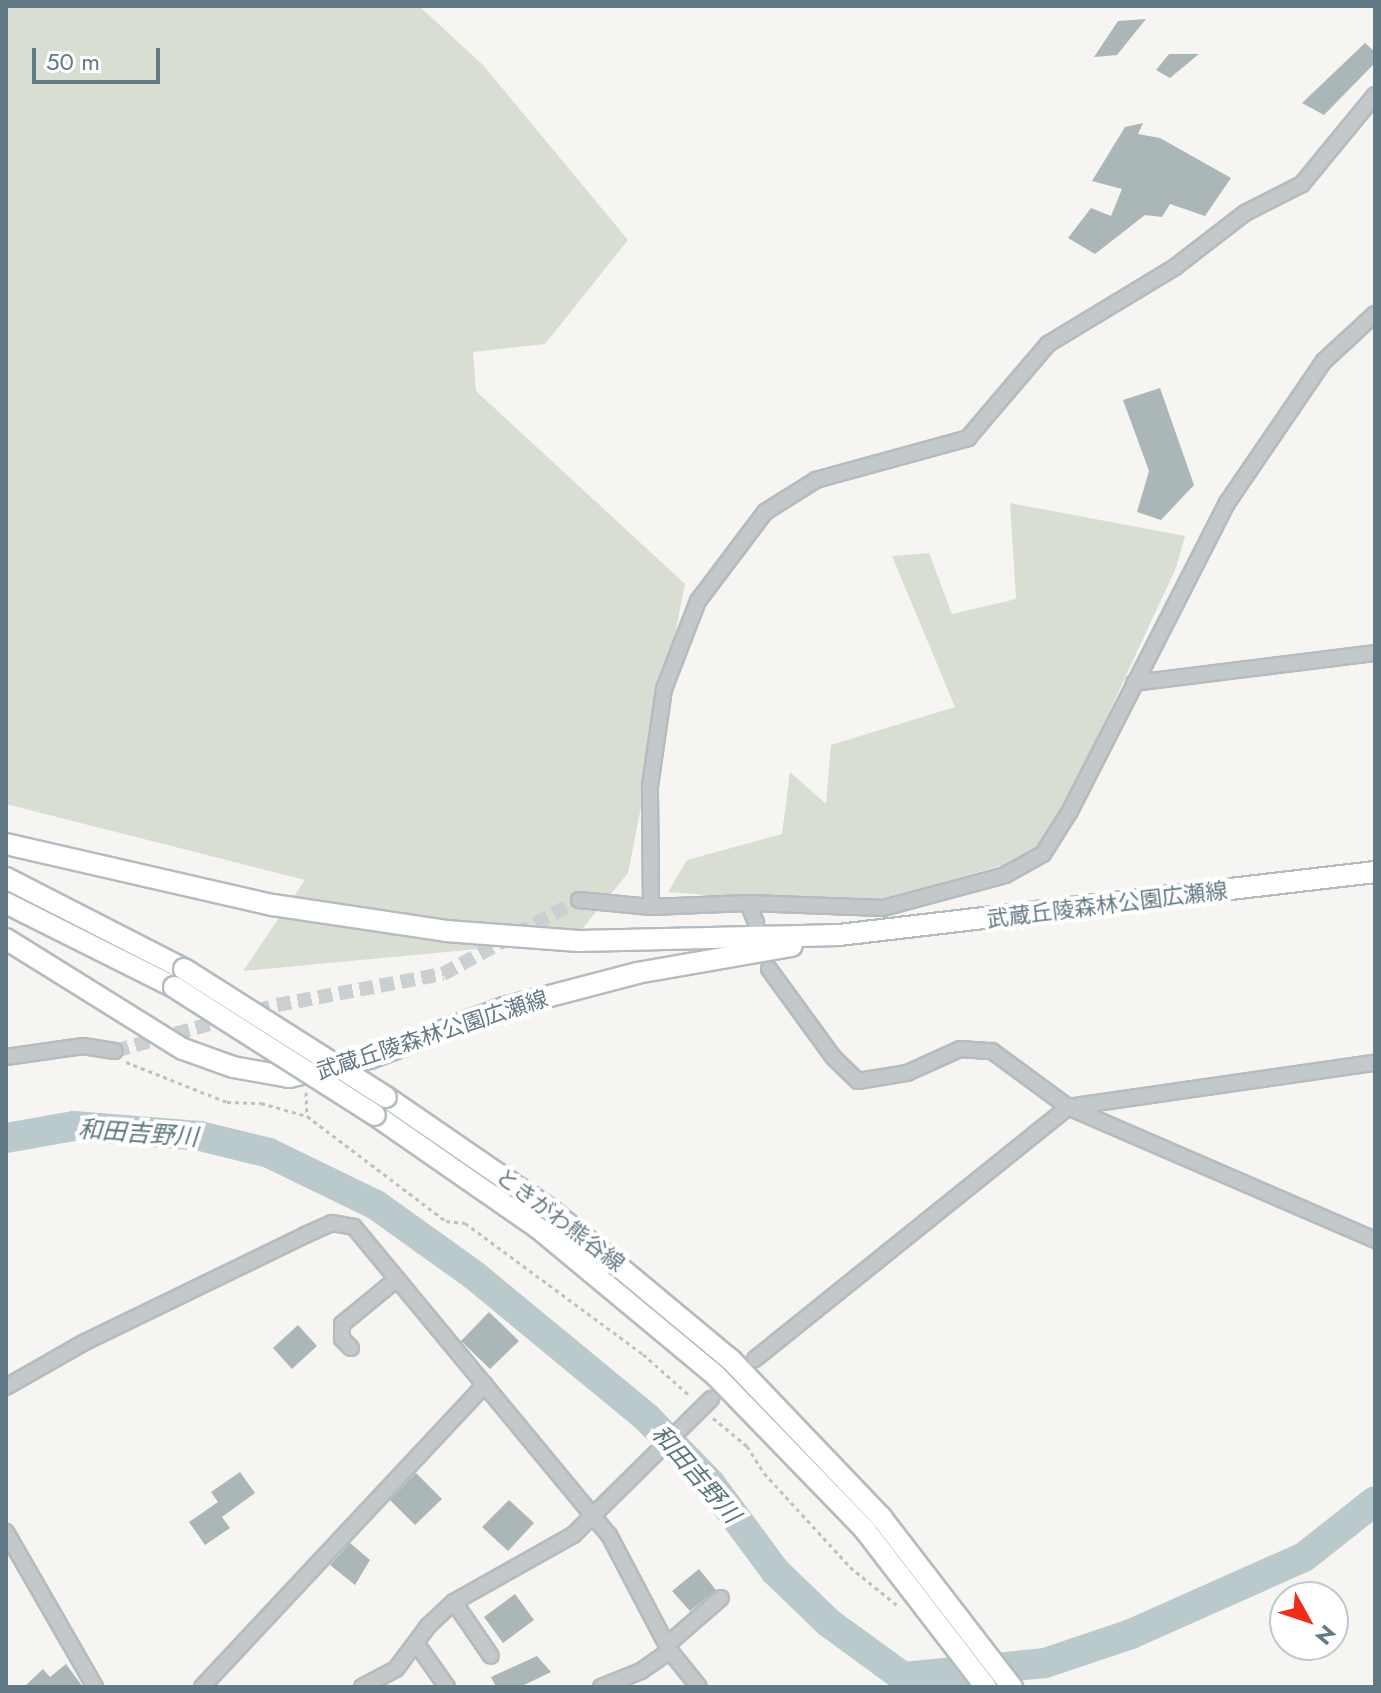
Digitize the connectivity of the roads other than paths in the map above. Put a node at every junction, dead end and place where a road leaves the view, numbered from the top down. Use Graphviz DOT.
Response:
graph roads {
  1 [pos="1375,95"];
  2 [pos="1375,314"];
  3 [pos="1375,653"];
  4 [pos="1134,683"];
  5 [pos="6,844"];
  6 [pos="1375,872"];
  7 [pos="6,878"];
  8 [pos="579,900"];
  9 [pos="6,903"];
  10 [pos="748,903"];
  11 [pos="651,907"];
  12 [pos="756,923"];
  13 [pos="839,935"];
  14 [pos="6,939"];
  15 [pos="769,969"];
  16 [pos="179,978"];
  17 [pos="115,1051"];
  18 [pos="6,1057"];
  19 [pos="1375,1063"];
  20 [pos="381,1106"];
  21 [pos="1068,1107"];
  22 [pos="1375,1240"];
  23 [pos="397,1279"];
  24 [pos="351,1348"];
  25 [pos="755,1359"];
  26 [pos="485,1385"];
  27 [pos="6,1387"];
  28 [pos="703,1409"];
  29 [pos="592,1514"];
  30 [pos="6,1532"];
  31 [pos="721,1598"];
  32 [pos="454,1602"];
  33 [pos="416,1643"];
  34 [pos="669,1647"];
  35 [pos="491,1656"];
  36 [pos="368,1685"];
  37 [pos="95,1687"];
  38 [pos="202,1687"];
  39 [pos="447,1687"];
  40 [pos="601,1687"];
  41 [pos="699,1687"];
  42 [pos="986,1687"];
  43 [pos="1012,1687"];
  1 -- 11 [label="street"];
  2 -- 4 [label="street"];
  3 -- 4 [label="street"];
  4 -- 10 [label="street"];
  5 -- 13 [label="main road, 武蔵丘陵森林公園広瀬線"];
  6 -- 13 [label="main road, 武蔵丘陵森林公園広瀬線"];
  7 -- 16 [label="main road, ときがわ熊谷線"];
  8 -- 11 [label="street"];
  9 -- 16 [label="main road, ときがわ熊谷線"];
  10 -- 11 [label="street"];
  10 -- 12 [label="street"];
  13 -- 14 [label="main road, 武蔵丘陵森林公園広瀬線"];
  15 -- 21 [label="street"];
  16 -- 20 [label="main road, ときがわ熊谷線, bridge"];
  17 -- 18 [label="street"];
  19 -- 21 [label="street"];
  20 -- 42 [label="main road, ときがわ熊谷線"];
  20 -- 43 [label="main road, ときがわ熊谷線"];
  21 -- 22 [label="street"];
  21 -- 25 [label="street"];
  23 -- 24 [label="street"];
  23 -- 26 [label="street"];
  23 -- 27 [label="street"];
  26 -- 29 [label="street"];
  26 -- 38 [label="street"];
  28 -- 29 [label="street"];
  29 -- 32 [label="street"];
  29 -- 34 [label="street"];
  30 -- 37 [label="street"];
  31 -- 34 [label="street"];
  32 -- 33 [label="street"];
  32 -- 35 [label="street"];
  33 -- 36 [label="street"];
  33 -- 39 [label="street"];
  34 -- 40 [label="street"];
  34 -- 41 [label="street"];
}
